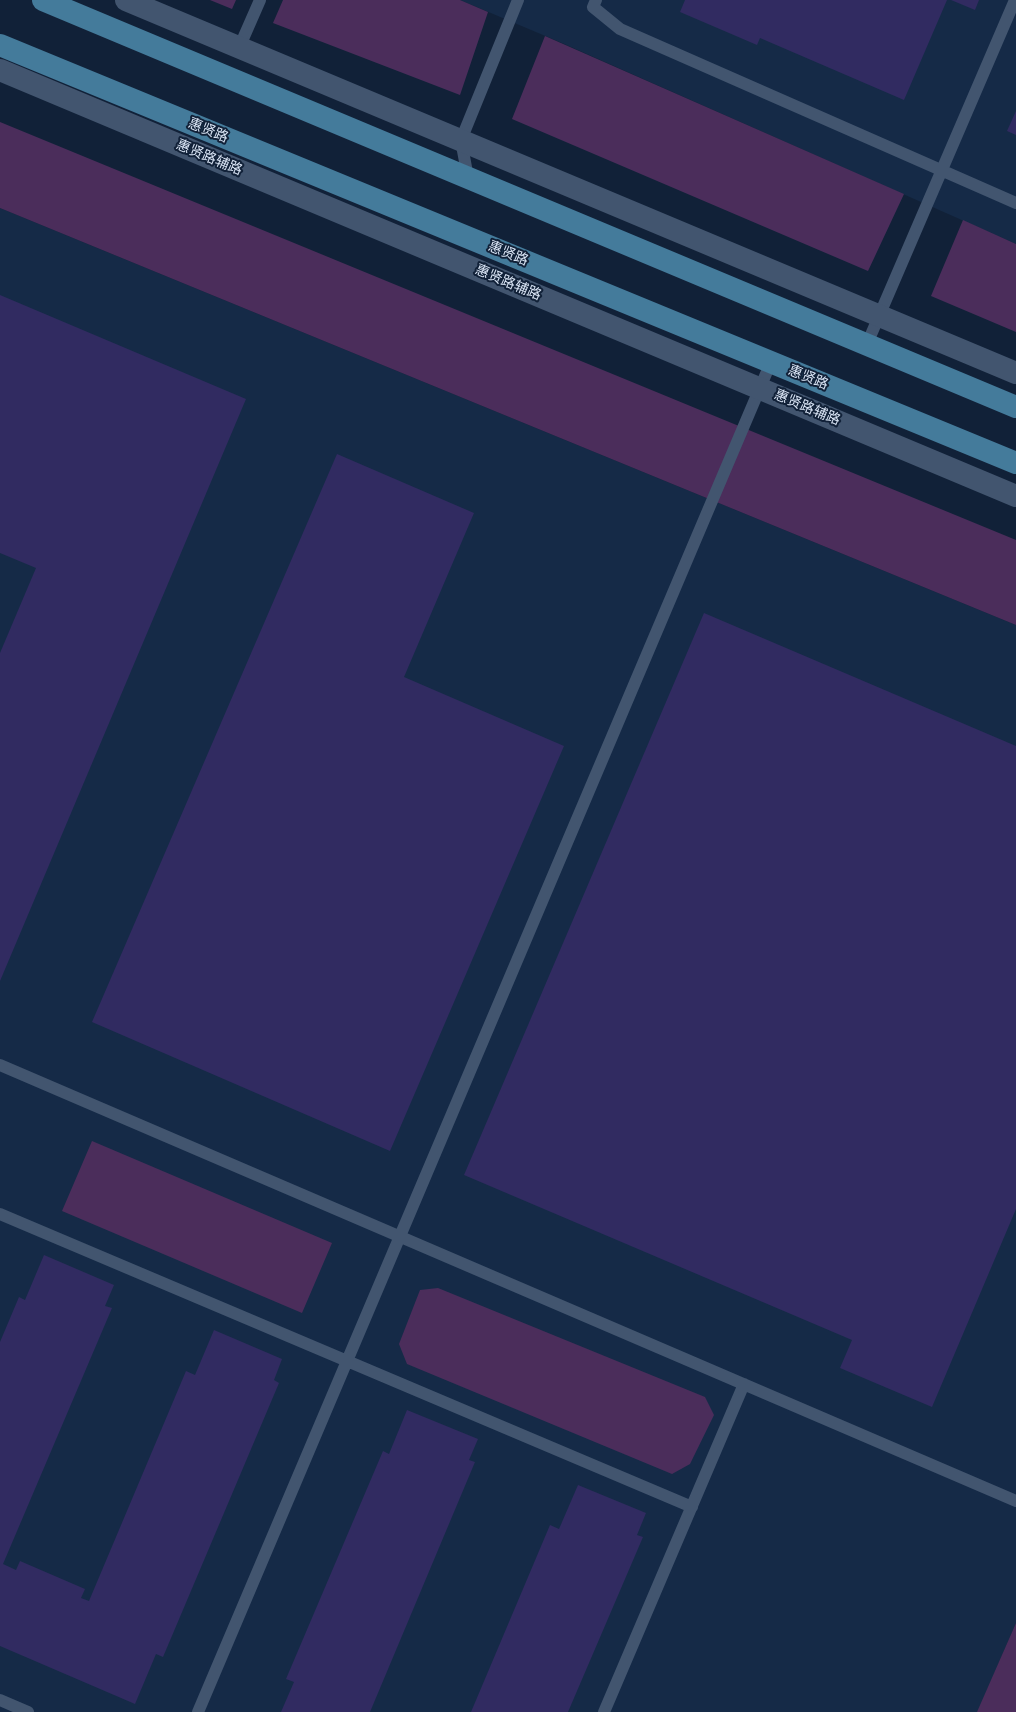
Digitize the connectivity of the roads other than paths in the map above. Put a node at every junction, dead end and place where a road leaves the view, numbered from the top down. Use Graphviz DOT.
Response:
graph roads {
  1 [pos="43,0"];
  2 [pos="126,0"];
  3 [pos="260,0"];
  4 [pos="518,0"];
  5 [pos="596,0"];
  6 [pos="1015,0"];
  7 [pos="0,45"];
  8 [pos="240,48"];
  9 [pos="0,70"];
  10 [pos="461,140"];
  11 [pos="942,171"];
  12 [pos="468,178"];
  13 [pos="1016,203"];
  14 [pos="879,316"];
  15 [pos="867,344"];
  16 [pos="771,362"];
  17 [pos="1016,373"];
  18 [pos="760,388"];
  19 [pos="1016,407"];
  20 [pos="1016,463"];
  21 [pos="1016,496"];
  22 [pos="0,1065"];
  23 [pos="0,1214"];
  24 [pos="401,1237"];
  25 [pos="348,1361"];
  26 [pos="744,1384"];
  27 [pos="1016,1501"];
  28 [pos="692,1507"];
  29 [pos="0,1700"];
  30 [pos="28,1712"];
  31 [pos="198,1712"];
  32 [pos="604,1712"];
  1 -- 12 [label="main road"];
  2 -- 8 [label="street"];
  3 -- 8 [label="lane"];
  4 -- 10 [label="lane"];
  5 -- 11 [label="lane"];
  6 -- 11 [label="lane"];
  7 -- 16 [label="main road, 惠贤路"];
  8 -- 10 [label="street"];
  9 -- 18 [label="street, 惠贤路辅路"];
  10 -- 12 [label="lane"];
  10 -- 14 [label="street"];
  11 -- 13 [label="lane"];
  11 -- 14 [label="lane"];
  12 -- 15 [label="main road"];
  14 -- 15 [label="lane"];
  14 -- 17 [label="street"];
  15 -- 19 [label="main road"];
  16 -- 18 [label="lane"];
  16 -- 20 [label="main road, 惠贤路"];
  18 -- 21 [label="street, 惠贤路辅路"];
  18 -- 24 [label="lane"];
  22 -- 24 [label="lane"];
  23 -- 25 [label="lane"];
  24 -- 25 [label="lane"];
  24 -- 26 [label="lane"];
  25 -- 28 [label="lane"];
  25 -- 31 [label="lane"];
  26 -- 27 [label="lane"];
  26 -- 28 [label="lane"];
  28 -- 32 [label="lane"];
  29 -- 30 [label="lane"];
}
